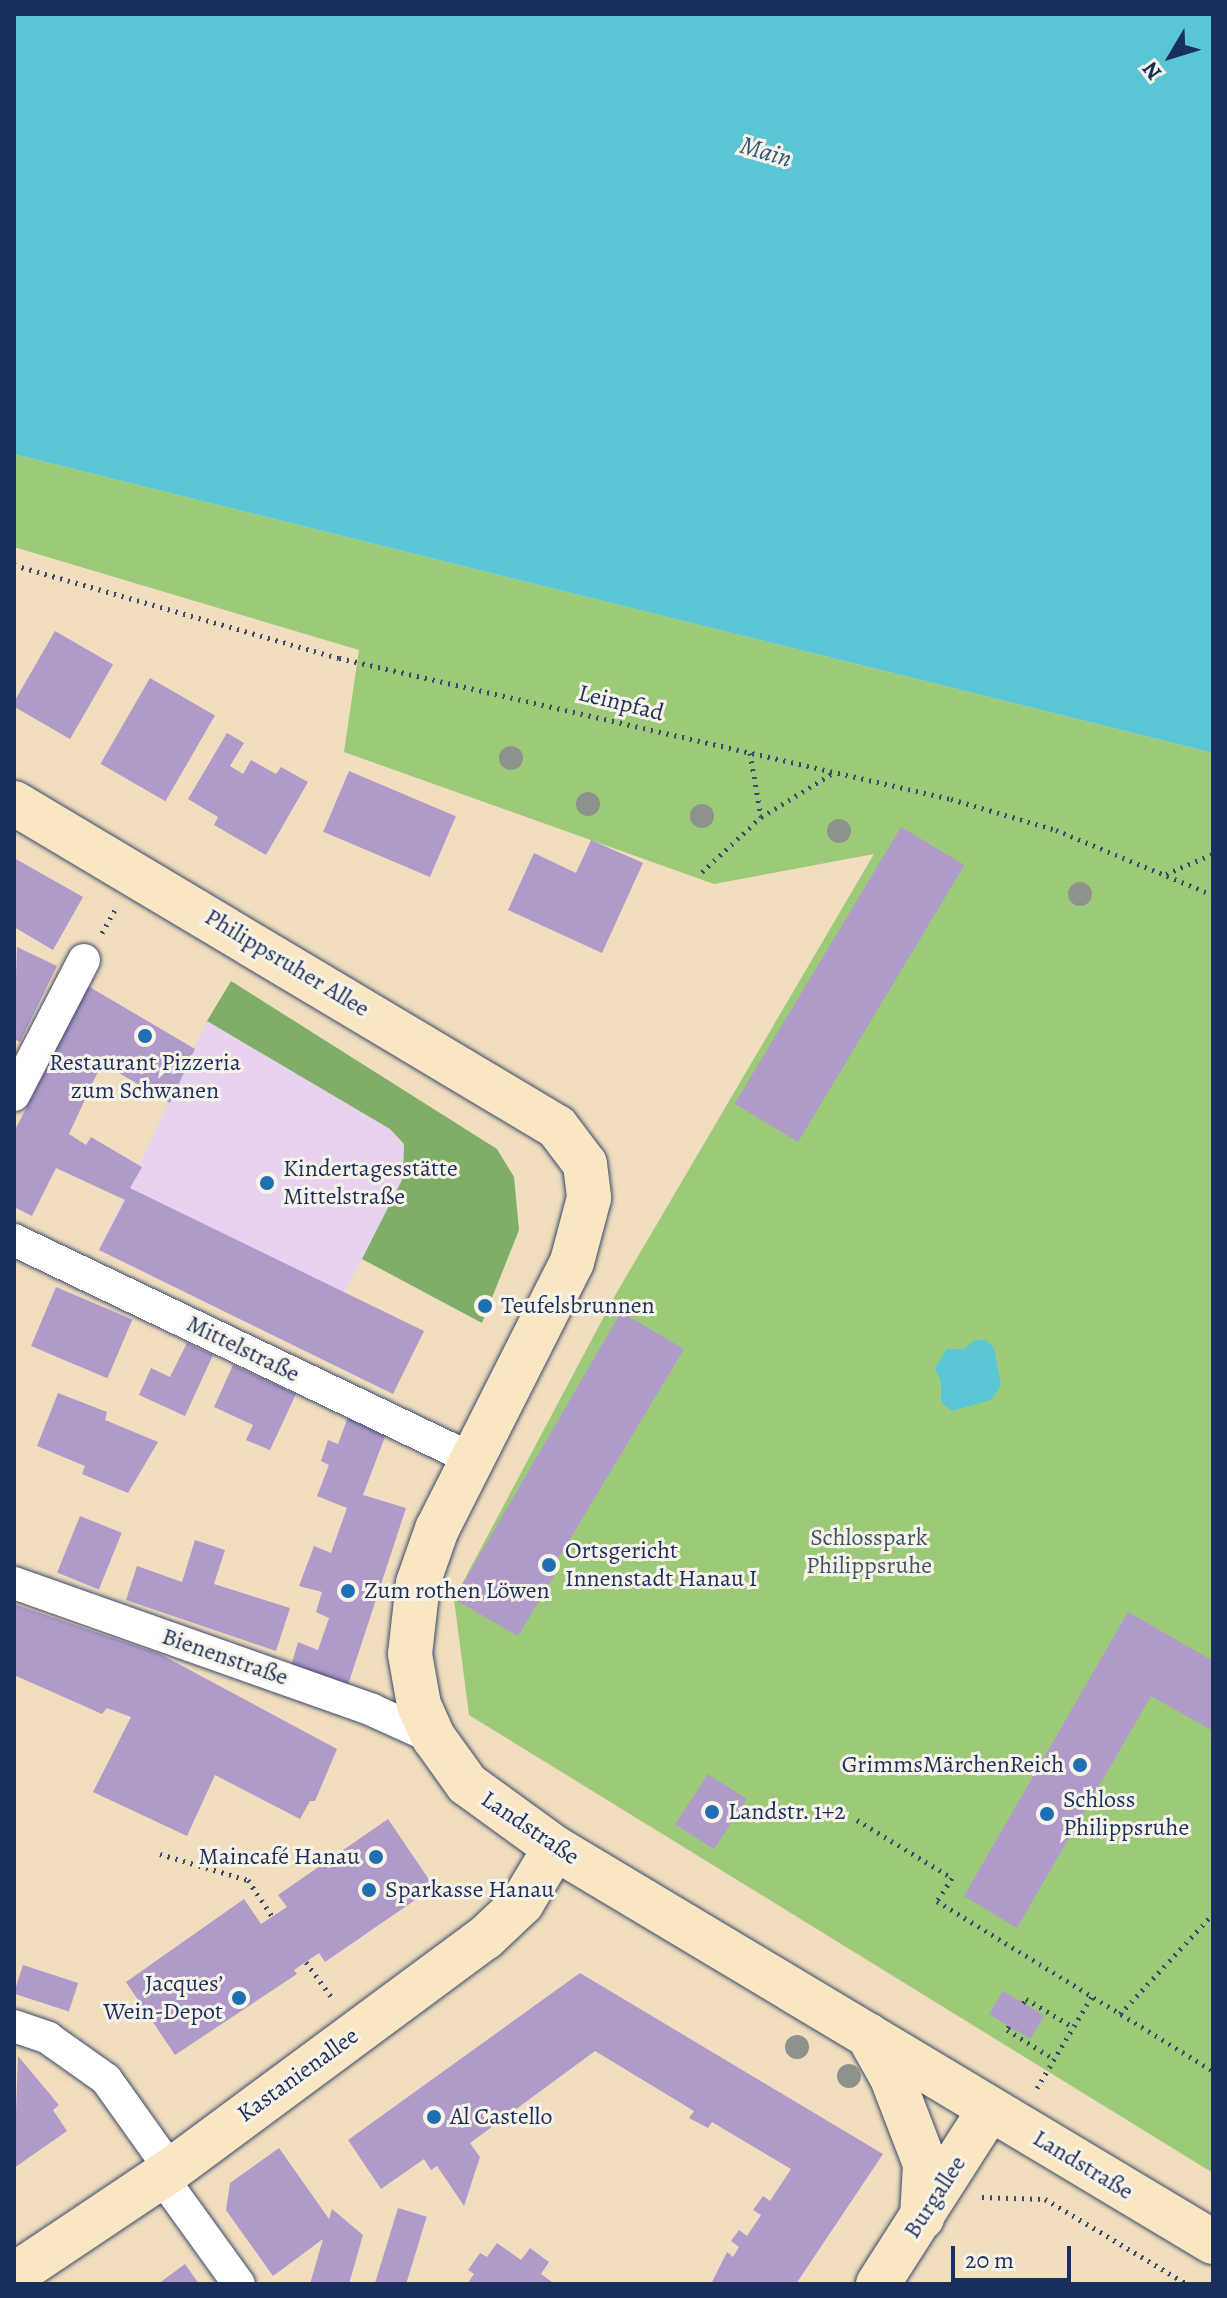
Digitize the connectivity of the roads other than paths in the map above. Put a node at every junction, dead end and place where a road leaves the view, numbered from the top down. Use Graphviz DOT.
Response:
graph roads {
  1 [pos="14,803"];
  2 [pos="84,960"];
  3 [pos="14,1095"];
  4 [pos="557,1127"];
  5 [pos="14,1240"];
  6 [pos="472,1459"];
  7 [pos="14,1583"];
  8 [pos="434,1738"];
  9 [pos="555,1848"];
  10 [pos="14,2026"];
  11 [pos="867,2033"];
  12 [pos="1003,2117"];
  13 [pos="166,2173"];
  14 [pos="921,2220"];
  15 [pos="1213,2242"];
  16 [pos="14,2275"];
  17 [pos="239,2284"];
  18 [pos="878,2284"];
  1 -- 4 [label="main road, Philippsruher Allee"];
  2 -- 3 [label="street"];
  4 -- 6 [label="main road, Landstraße"];
  5 -- 6 [label="street, Mittelstraße"];
  6 -- 8 [label="main road, Landstraße"];
  7 -- 8 [label="street, Bienenstraße"];
  8 -- 9 [label="main road, Landstraße"];
  9 -- 11 [label="main road, Landstraße"];
  9 -- 13 [label="main road, Kastanienallee"];
  10 -- 13 [label="street"];
  11 -- 12 [label="main road, Landstraße"];
  11 -- 14 [label="main road"];
  12 -- 14 [label="main road, Burgallee"];
  12 -- 15 [label="main road, Landstraße"];
  13 -- 16 [label="main road, Kastanienallee"];
  13 -- 17 [label="street"];
  14 -- 18 [label="main road, Burgallee"];
}
